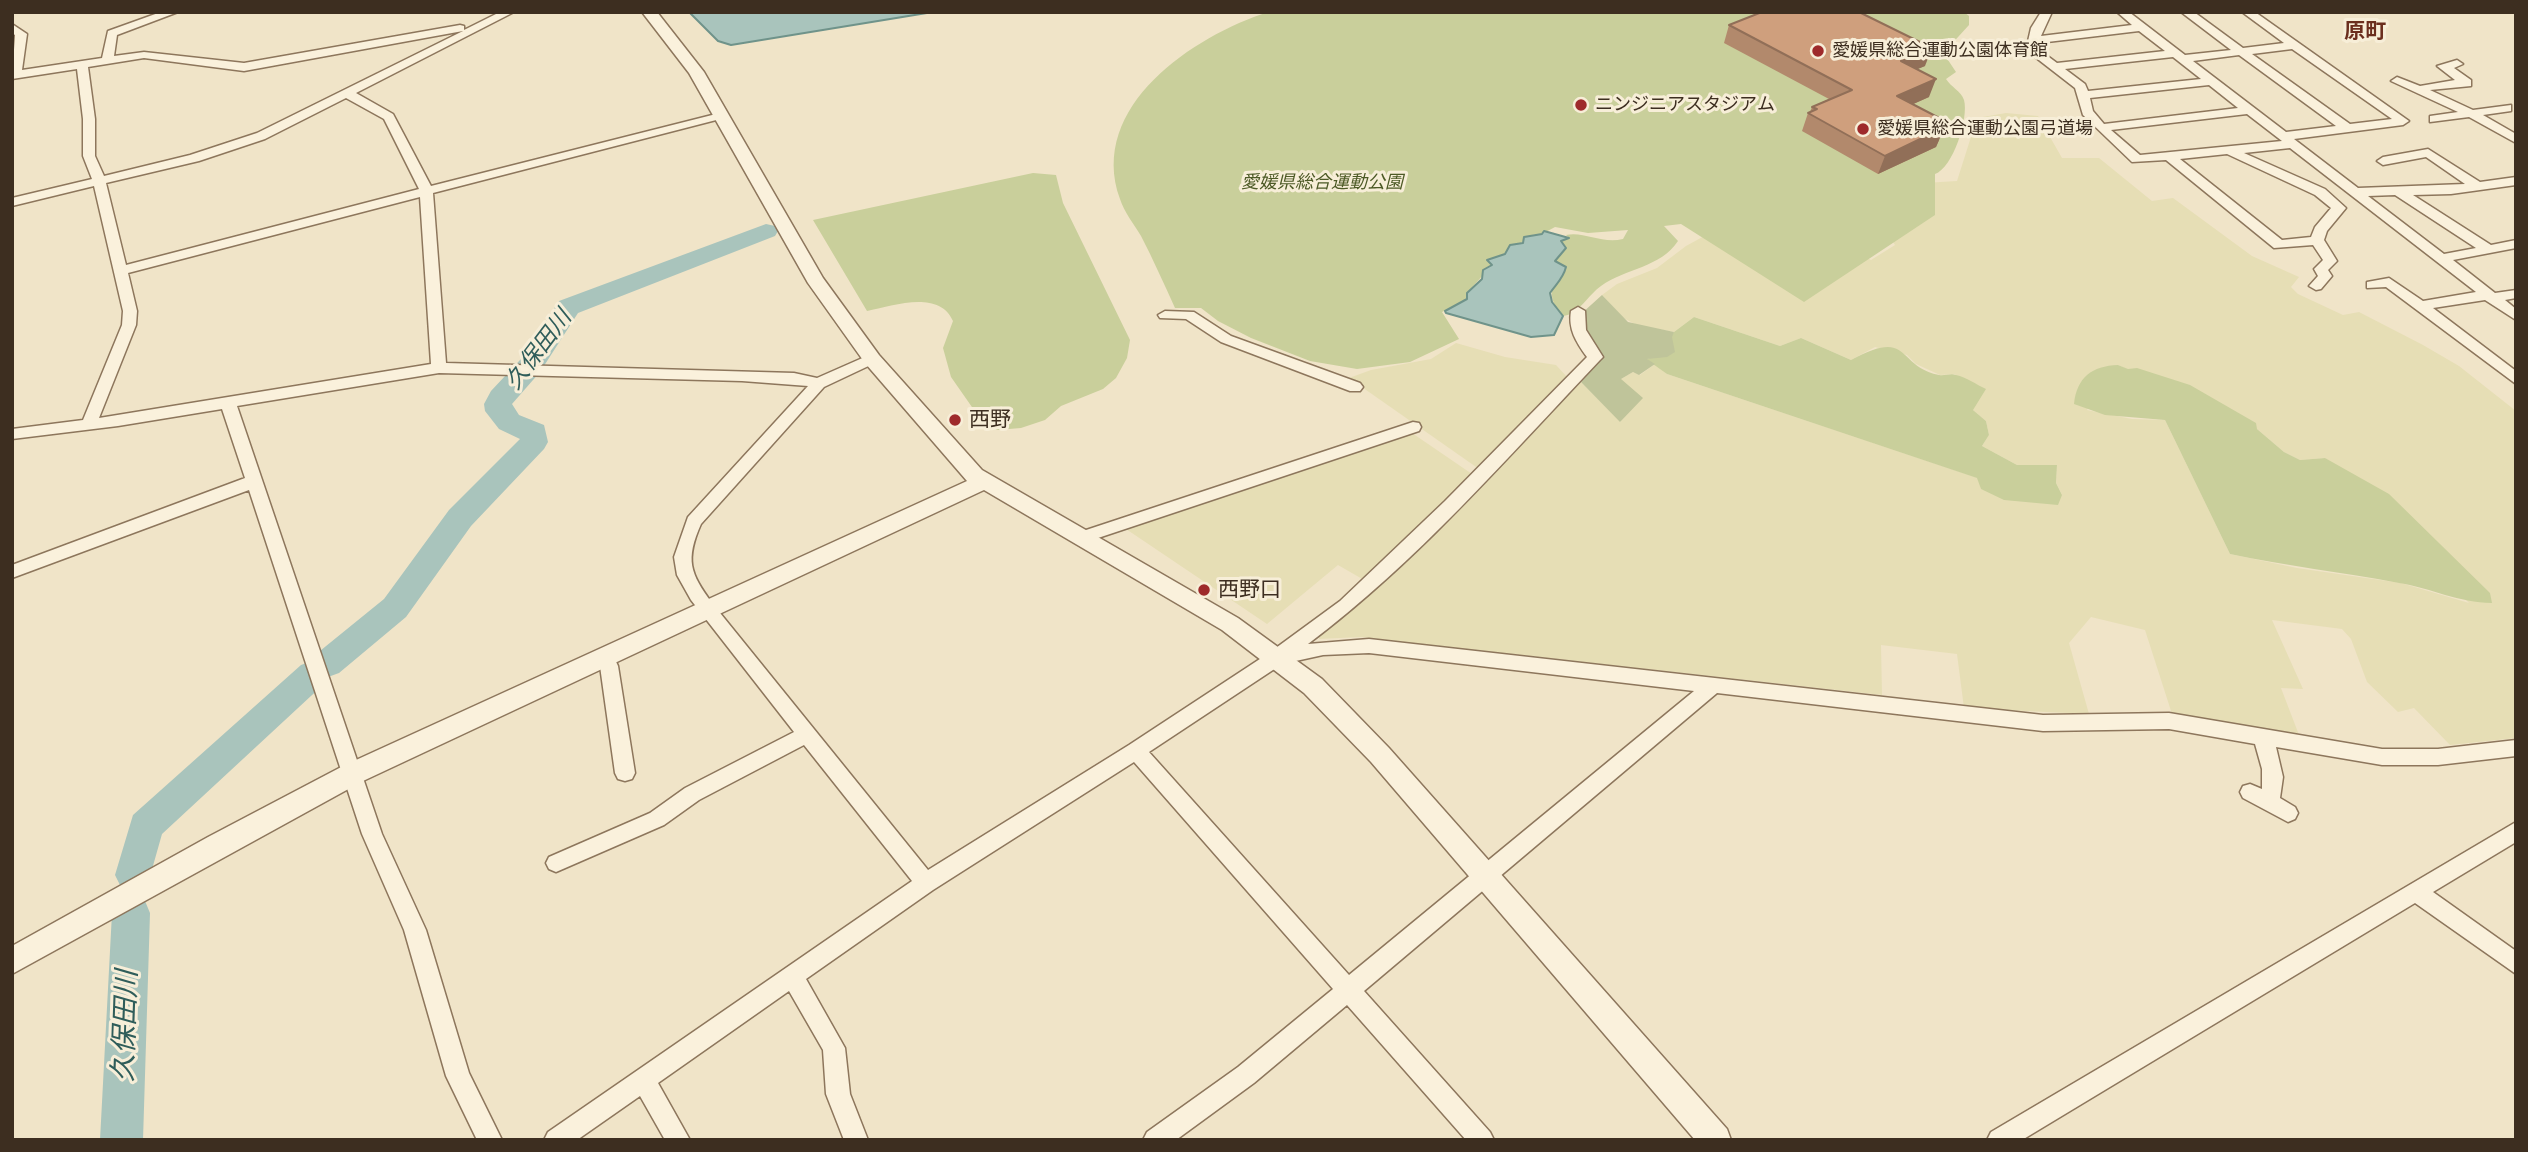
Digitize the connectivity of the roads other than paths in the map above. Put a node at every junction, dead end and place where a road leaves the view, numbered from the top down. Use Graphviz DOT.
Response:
graph roads {
  1 [pos="154,12"];
  2 [pos="173,12"];
  3 [pos="459,12"];
  4 [pos="509,12"];
  5 [pos="649,12"];
  6 [pos="2046,12"];
  7 [pos="2122,12"];
  8 [pos="2186,12"];
  9 [pos="2247,12"];
  10 [pos="12,27"];
  11 [pos="2142,27"];
  12 [pos="114,31"];
  13 [pos="463,31"];
  14 [pos="2035,40"];
  15 [pos="2295,46"];
  16 [pos="2241,52"];
  17 [pos="2180,56"];
  18 [pos="108,59"];
  19 [pos="82,64"];
  20 [pos="2457,64"];
  21 [pos="2055,67"];
  22 [pos="14,74"];
  23 [pos="2211,80"];
  24 [pos="2397,81"];
  25 [pos="2419,91"];
  26 [pos="346,93"];
  27 [pos="2083,95"];
  28 [pos="2507,108"];
  29 [pos="2250,110"];
  30 [pos="2472,113"];
  31 [pos="720,115"];
  32 [pos="2434,119"];
  33 [pos="2101,128"];
  34 [pos="2347,128"];
  35 [pos="2516,139"];
  36 [pos="2293,143"];
  37 [pos="2225,149"];
  38 [pos="2168,155"];
  39 [pos="2384,161"];
  40 [pos="99,180"];
  41 [pos="2516,181"];
  42 [pos="2477,186"];
  43 [pos="426,189"];
  44 [pos="2313,189"];
  45 [pos="2398,191"];
  46 [pos="2358,192"];
  47 [pos="12,202"];
  48 [pos="2317,240"];
  49 [pos="2516,244"];
  50 [pos="2488,250"];
  51 [pos="2439,259"];
  52 [pos="122,270"];
  53 [pos="2372,285"];
  54 [pos="2316,286"];
  55 [pos="2516,294"];
  56 [pos="2489,297"];
  57 [pos="2420,306"];
  58 [pos="1578,311"];
  59 [pos="1165,316"];
  60 [pos="2516,316"];
  61 [pos="872,359"];
  62 [pos="439,368"];
  63 [pos="2516,379"];
  64 [pos="819,383"];
  65 [pos="1355,387"];
  66 [pos="228,403"];
  67 [pos="89,424"];
  68 [pos="1413,427"];
  69 [pos="12,434"];
  70 [pos="978,478"];
  71 [pos="255,481"];
  72 [pos="1083,537"];
  73 [pos="12,572"];
  74 [pos="706,608"];
  75 [pos="604,656"];
  76 [pos="1276,658"];
  77 [pos="1714,685"];
  78 [pos="807,734"];
  79 [pos="2263,737"];
  80 [pos="2516,748"];
  81 [pos="1136,751"];
  82 [pos="354,773"];
  83 [pos="625,773"];
  84 [pos="2250,792"];
  85 [pos="2269,802"];
  86 [pos="2288,813"];
  87 [pos="2516,831"];
  88 [pos="556,863"];
  89 [pos="1485,876"];
  90 [pos="926,883"];
  91 [pos="2417,892"];
  92 [pos="2512,955"];
  93 [pos="12,961"];
  94 [pos="792,976"];
  95 [pos="1346,989"];
  96 [pos="643,1079"];
  97 [pos="489,1140"];
  98 [pos="556,1140"];
  99 [pos="678,1140"];
  100 [pos="856,1140"];
  101 [pos="1155,1140"];
  102 [pos="1482,1140"];
  103 [pos="1716,1140"];
  104 [pos="1999,1140"];
  1 -- 12 [label="street"];
  2 -- 12 [label="street"];
  3 -- 13 [label="street"];
  4 -- 13 [label="street"];
  5 -- 31 [label="street"];
  6 -- 14 [label="street"];
  7 -- 11 [label="street"];
  8 -- 16 [label="street"];
  9 -- 15 [label="street"];
  10 -- 22 [label="street"];
  11 -- 14 [label="street"];
  11 -- 17 [label="street"];
  12 -- 18 [label="street"];
  13 -- 18 [label="street"];
  13 -- 26 [label="street"];
  14 -- 21 [label="street"];
  15 -- 16 [label="street"];
  15 -- 34 [label="street"];
  16 -- 17 [label="street"];
  16 -- 34 [label="street"];
  17 -- 21 [label="street"];
  17 -- 23 [label="street"];
  18 -- 19 [label="street"];
  19 -- 22 [label="street"];
  19 -- 40 [label="street"];
  20 -- 25 [label="street"];
  21 -- 27 [label="street"];
  23 -- 27 [label="street"];
  23 -- 29 [label="street"];
  24 -- 25 [label="street"];
  25 -- 30 [label="street"];
  26 -- 40 [label="street"];
  26 -- 43 [label="street"];
  27 -- 33 [label="street"];
  28 -- 30 [label="street"];
  29 -- 33 [label="street"];
  29 -- 36 [label="street"];
  30 -- 32 [label="street"];
  30 -- 35 [label="street"];
  31 -- 43 [label="street"];
  31 -- 61 [label="street"];
  33 -- 38 [label="street"];
  34 -- 36 [label="street"];
  36 -- 37 [label="street"];
  36 -- 44 [label="street"];
  36 -- 46 [label="street"];
  37 -- 38 [label="street"];
  37 -- 44 [label="street"];
  38 -- 48 [label="street"];
  39 -- 42 [label="street"];
  40 -- 47 [label="street"];
  40 -- 52 [label="street"];
  41 -- 42 [label="street"];
  42 -- 45 [label="street"];
  43 -- 52 [label="street"];
  43 -- 62 [label="street"];
  44 -- 48 [label="street"];
  45 -- 46 [label="street"];
  45 -- 50 [label="street"];
  46 -- 51 [label="street"];
  48 -- 54 [label="street"];
  49 -- 50 [label="street"];
  50 -- 51 [label="street"];
  51 -- 56 [label="street"];
  52 -- 67 [label="street"];
  53 -- 57 [label="street"];
  55 -- 56 [label="street"];
  56 -- 57 [label="street"];
  56 -- 60 [label="street"];
  57 -- 63 [label="street"];
  58 -- 76 [label="street"];
  59 -- 65 [label="street"];
  61 -- 64 [label="street"];
  61 -- 70 [label="street"];
  62 -- 64 [label="street"];
  62 -- 66 [label="street"];
  64 -- 74 [label="street"];
  66 -- 67 [label="street"];
  66 -- 71 [label="street"];
  67 -- 69 [label="street"];
  68 -- 72 [label="street"];
  70 -- 72 [label="street"];
  70 -- 74 [label="street"];
  71 -- 73 [label="street"];
  71 -- 82 [label="street"];
  72 -- 76 [label="street"];
  74 -- 75 [label="street"];
  74 -- 78 [label="street"];
  75 -- 82 [label="street"];
  75 -- 83 [label="street"];
  76 -- 77 [label="street"];
  76 -- 81 [label="street"];
  76 -- 89 [label="street"];
  77 -- 79 [label="street"];
  77 -- 89 [label="street"];
  78 -- 88 [label="street"];
  78 -- 90 [label="street"];
  79 -- 80 [label="street"];
  79 -- 85 [label="street"];
  81 -- 90 [label="street"];
  81 -- 95 [label="street"];
  82 -- 93 [label="street"];
  82 -- 97 [label="street"];
  84 -- 85 [label="street"];
  85 -- 86 [label="street"];
  87 -- 91 [label="street"];
  89 -- 95 [label="street"];
  89 -- 103 [label="street"];
  90 -- 94 [label="street"];
  91 -- 92 [label="street"];
  91 -- 104 [label="street"];
  94 -- 96 [label="street"];
  94 -- 100 [label="street"];
  95 -- 101 [label="street"];
  95 -- 102 [label="street"];
  96 -- 98 [label="street"];
  96 -- 99 [label="street"];
}
